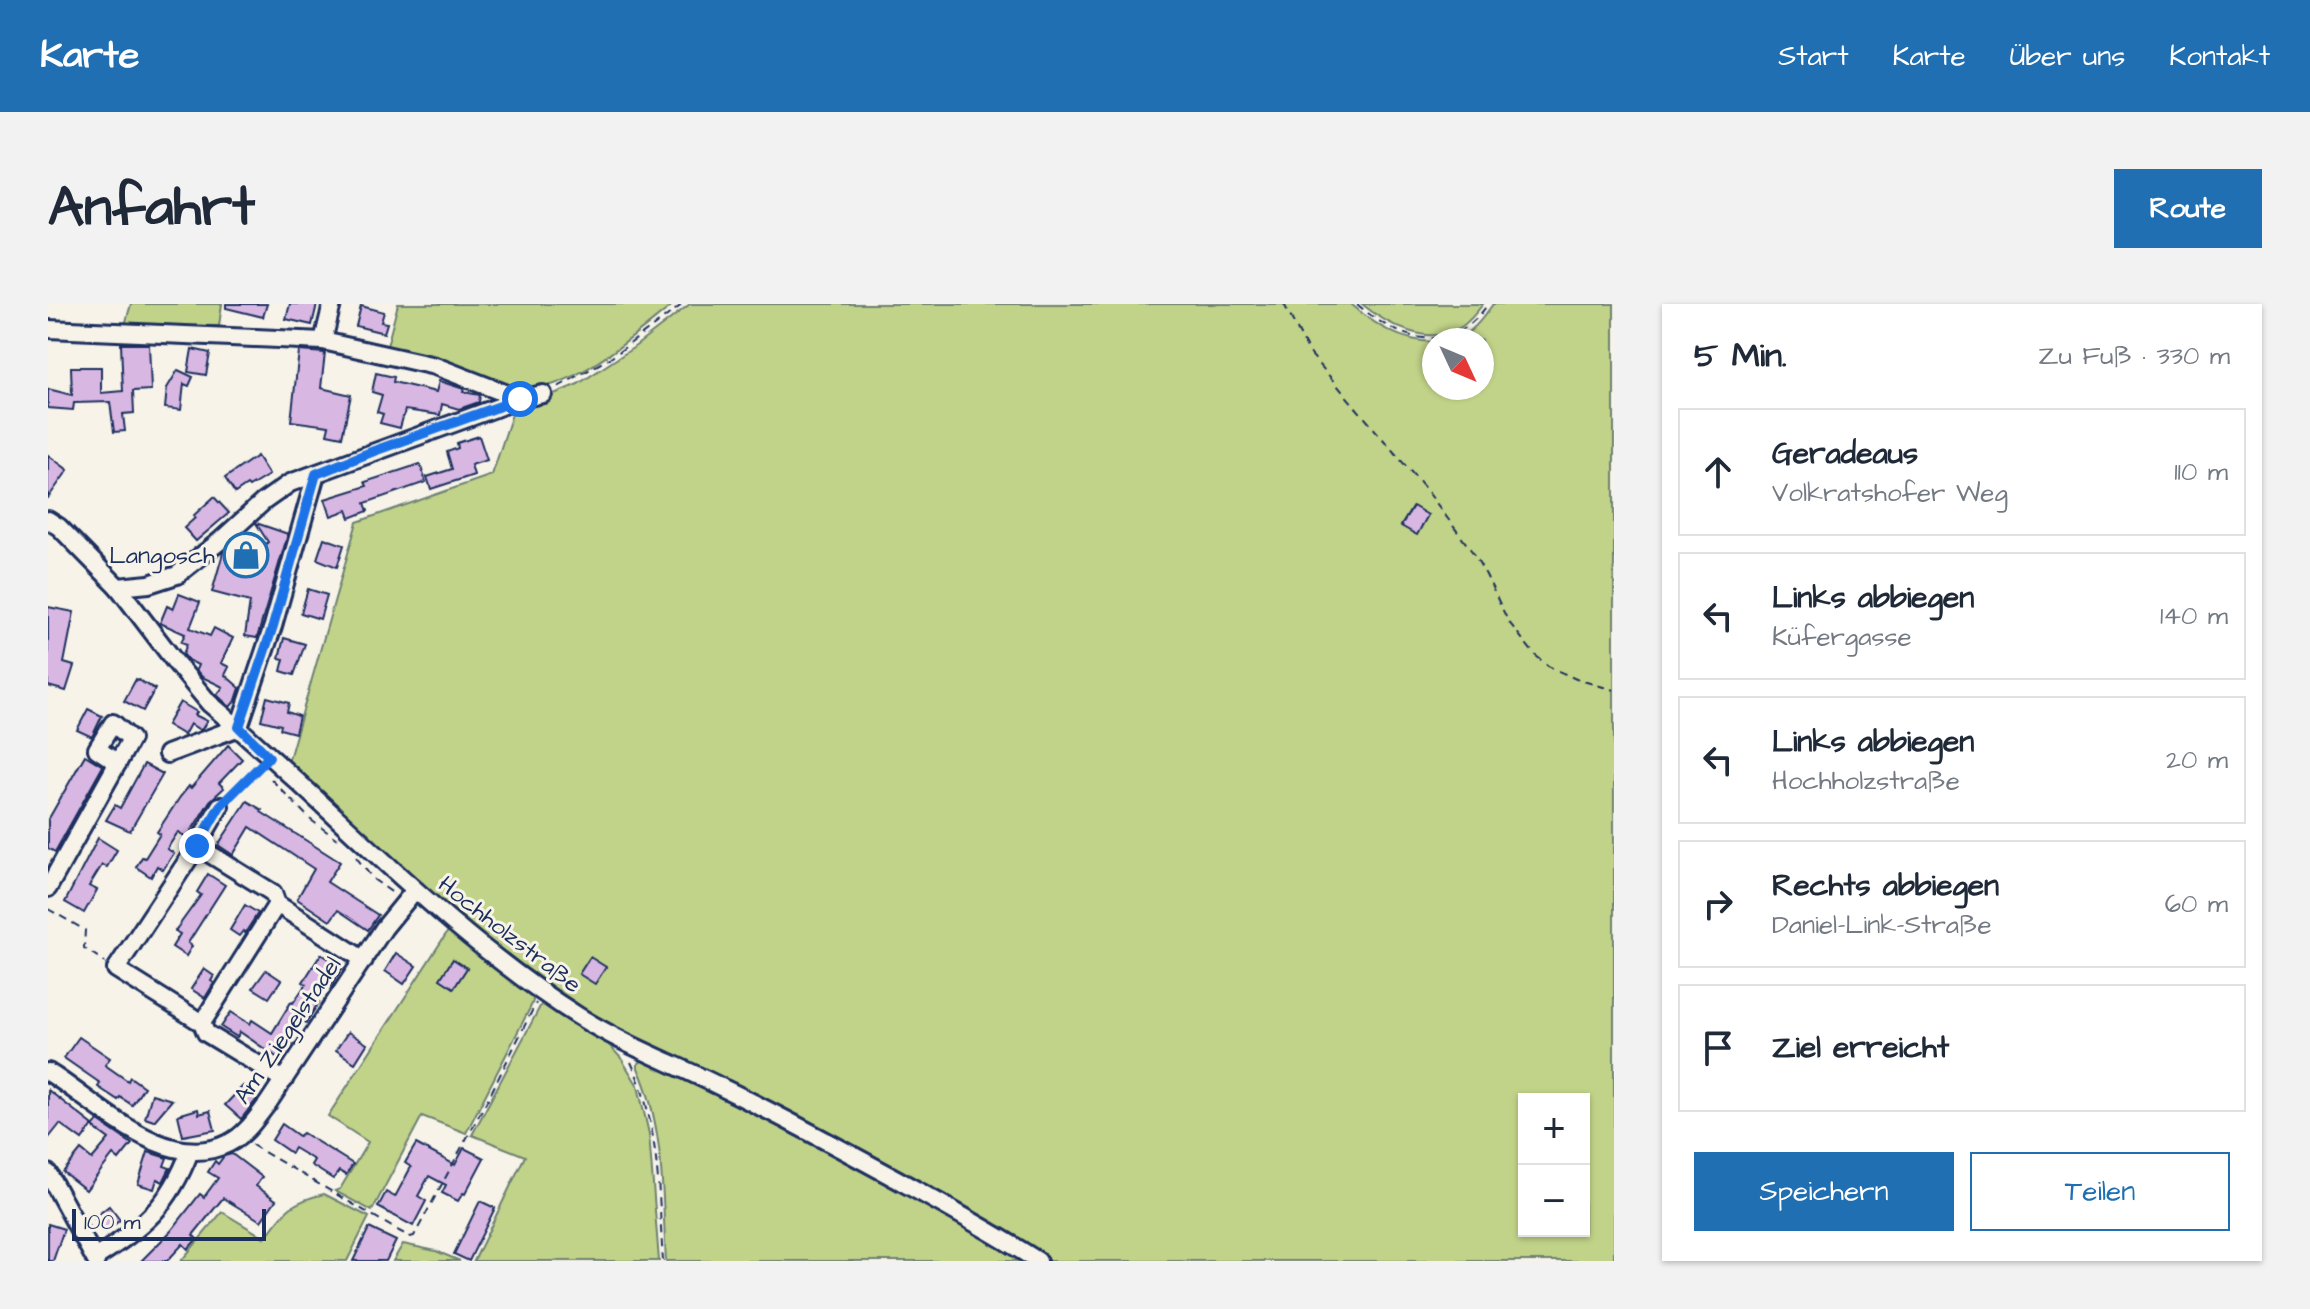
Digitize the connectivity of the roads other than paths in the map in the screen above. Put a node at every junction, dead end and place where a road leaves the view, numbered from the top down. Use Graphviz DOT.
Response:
graph roads {
  1 [pos="332,304"];
  2 [pos="48,329"];
  3 [pos="323,341"];
  4 [pos="543,394"];
  5 [pos="520,399"];
  6 [pos="316,474"];
  7 [pos="48,520"];
  8 [pos="118,587"];
  9 [pos="239,727"];
  10 [pos="167,754"];
  11 [pos="118,763"];
  12 [pos="220,806"];
  13 [pos="197,846"];
  14 [pos="48,888"];
  15 [pos="409,896"];
  16 [pos="277,904"];
  17 [pos="364,960"];
  18 [pos="202,1023"];
  19 [pos="48,1072"];
  20 [pos="284,1080"];
  21 [pos="190,1151"];
  22 [pos="48,1173"];
  23 [pos="95,1260"];
  24 [pos="1038,1261"];
  1 -- 3 [label="street"];
  2 -- 3 [label="street"];
  3 -- 5 [label="street"];
  4 -- 5 [label="street"];
  5 -- 6 [label="street"];
  6 -- 8 [label="street"];
  6 -- 9 [label="street"];
  7 -- 8 [label="street, Hochholzstraße"];
  8 -- 9 [label="street, Hochholzstraße"];
  9 -- 10 [label="street"];
  9 -- 15 [label="street, Hochholzstraße"];
  11 -- 14 [label="street"];
  12 -- 13 [label="street"];
  13 -- 16 [label="street"];
  13 -- 18 [label="street"];
  15 -- 17 [label="street, Am Ziegelstadel"];
  15 -- 24 [label="street, Hochholzstraße"];
  16 -- 17 [label="street"];
  16 -- 18 [label="street"];
  17 -- 20 [label="street, Am Ziegelstadel"];
  18 -- 20 [label="street"];
  19 -- 21 [label="street"];
  20 -- 21 [label="street, Am Ziegelstadel"];
  21 -- 23 [label="street"];
  22 -- 23 [label="street"];
}
